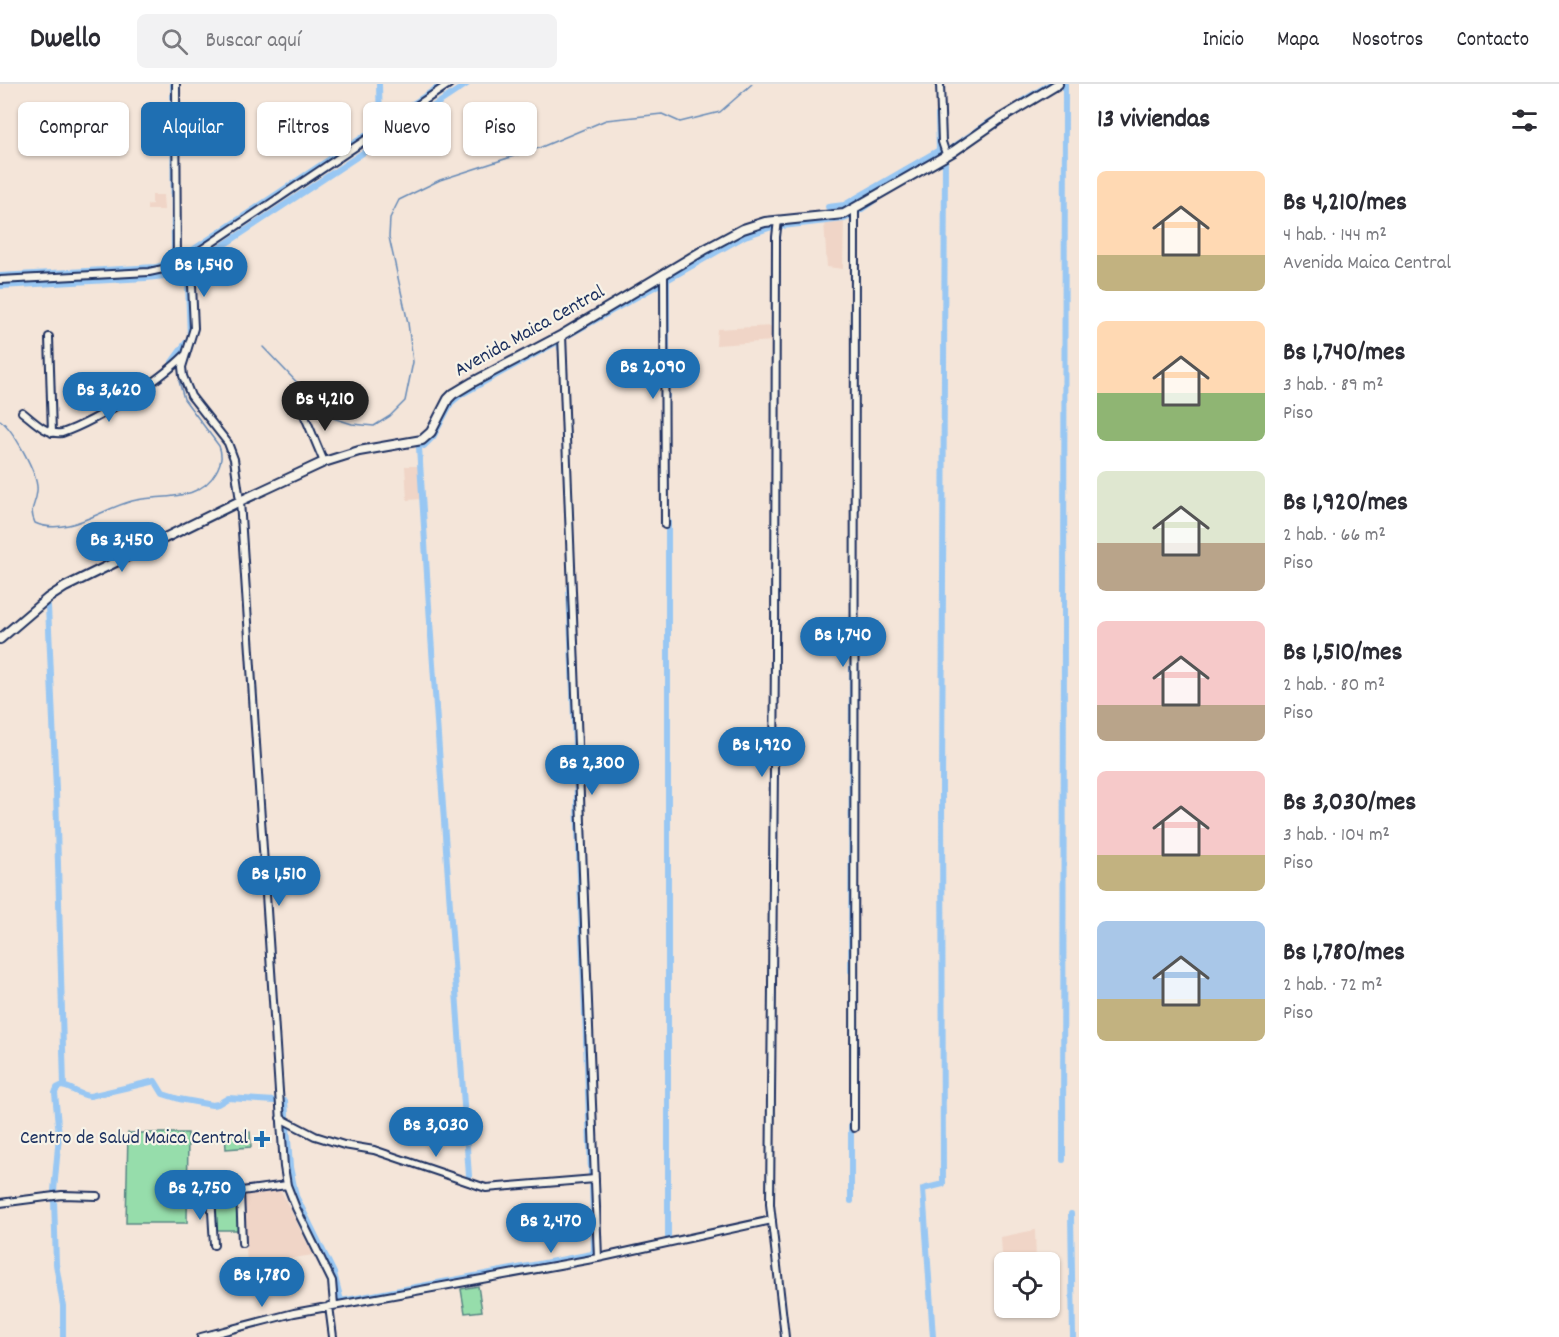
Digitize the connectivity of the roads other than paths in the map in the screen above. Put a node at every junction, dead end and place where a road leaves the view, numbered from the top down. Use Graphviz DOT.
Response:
graph roads {
  1 [pos="176,84"];
  2 [pos="449,84"];
  3 [pos="940,84"];
  4 [pos="1058,84"];
  5 [pos="946,154"];
  6 [pos="855,208"];
  7 [pos="778,220"];
  8 [pos="177,266"];
  9 [pos="664,275"];
  10 [pos="0,279"];
  11 [pos="562,335"];
  12 [pos="50,337"];
  13 [pos="187,352"];
  14 [pos="22,412"];
  15 [pos="303,412"];
  16 [pos="52,433"];
  17 [pos="324,462"];
  18 [pos="240,501"];
  19 [pos="665,525"];
  20 [pos="0,639"];
  21 [pos="280,1118"];
  22 [pos="854,1128"];
  23 [pos="595,1179"];
  24 [pos="287,1185"];
  25 [pos="240,1191"];
  26 [pos="211,1195"];
  27 [pos="97,1196"];
  28 [pos="190,1196"];
  29 [pos="0,1203"];
  30 [pos="772,1220"];
  31 [pos="242,1243"];
  32 [pos="214,1245"];
  33 [pos="598,1258"];
  34 [pos="332,1306"];
  35 [pos="201,1337"];
  36 [pos="333,1337"];
  37 [pos="785,1337"];
  1 -- 8 [label="street"];
  2 -- 8 [label="street"];
  3 -- 5 [label="street"];
  4 -- 5 [label="street, Avenida Maica Central"];
  5 -- 6 [label="street, Avenida Maica Central"];
  6 -- 7 [label="street, Avenida Maica Central"];
  6 -- 22 [label="street"];
  7 -- 9 [label="street, Avenida Maica Central"];
  7 -- 30 [label="street"];
  8 -- 10 [label="street"];
  8 -- 13 [label="street"];
  9 -- 11 [label="street, Avenida Maica Central"];
  9 -- 19 [label="street"];
  11 -- 17 [label="street, Avenida Maica Central"];
  11 -- 23 [label="street"];
  12 -- 16 [label="street"];
  13 -- 16 [label="street"];
  13 -- 18 [label="street"];
  14 -- 16 [label="street"];
  15 -- 17 [label="street"];
  17 -- 18 [label="street, Avenida Maica Central"];
  18 -- 20 [label="street, Avenida Maica Central"];
  18 -- 21 [label="street"];
  21 -- 23 [label="street"];
  21 -- 24 [label="street"];
  23 -- 33 [label="street"];
  24 -- 25 [label="street"];
  24 -- 34 [label="street"];
  25 -- 26 [label="street"];
  25 -- 31 [label="street"];
  26 -- 28 [label="street"];
  26 -- 32 [label="street"];
  27 -- 29 [label="street"];
  30 -- 33 [label="street"];
  30 -- 37 [label="street"];
  33 -- 34 [label="street"];
  34 -- 35 [label="street"];
  34 -- 36 [label="street"];
}
